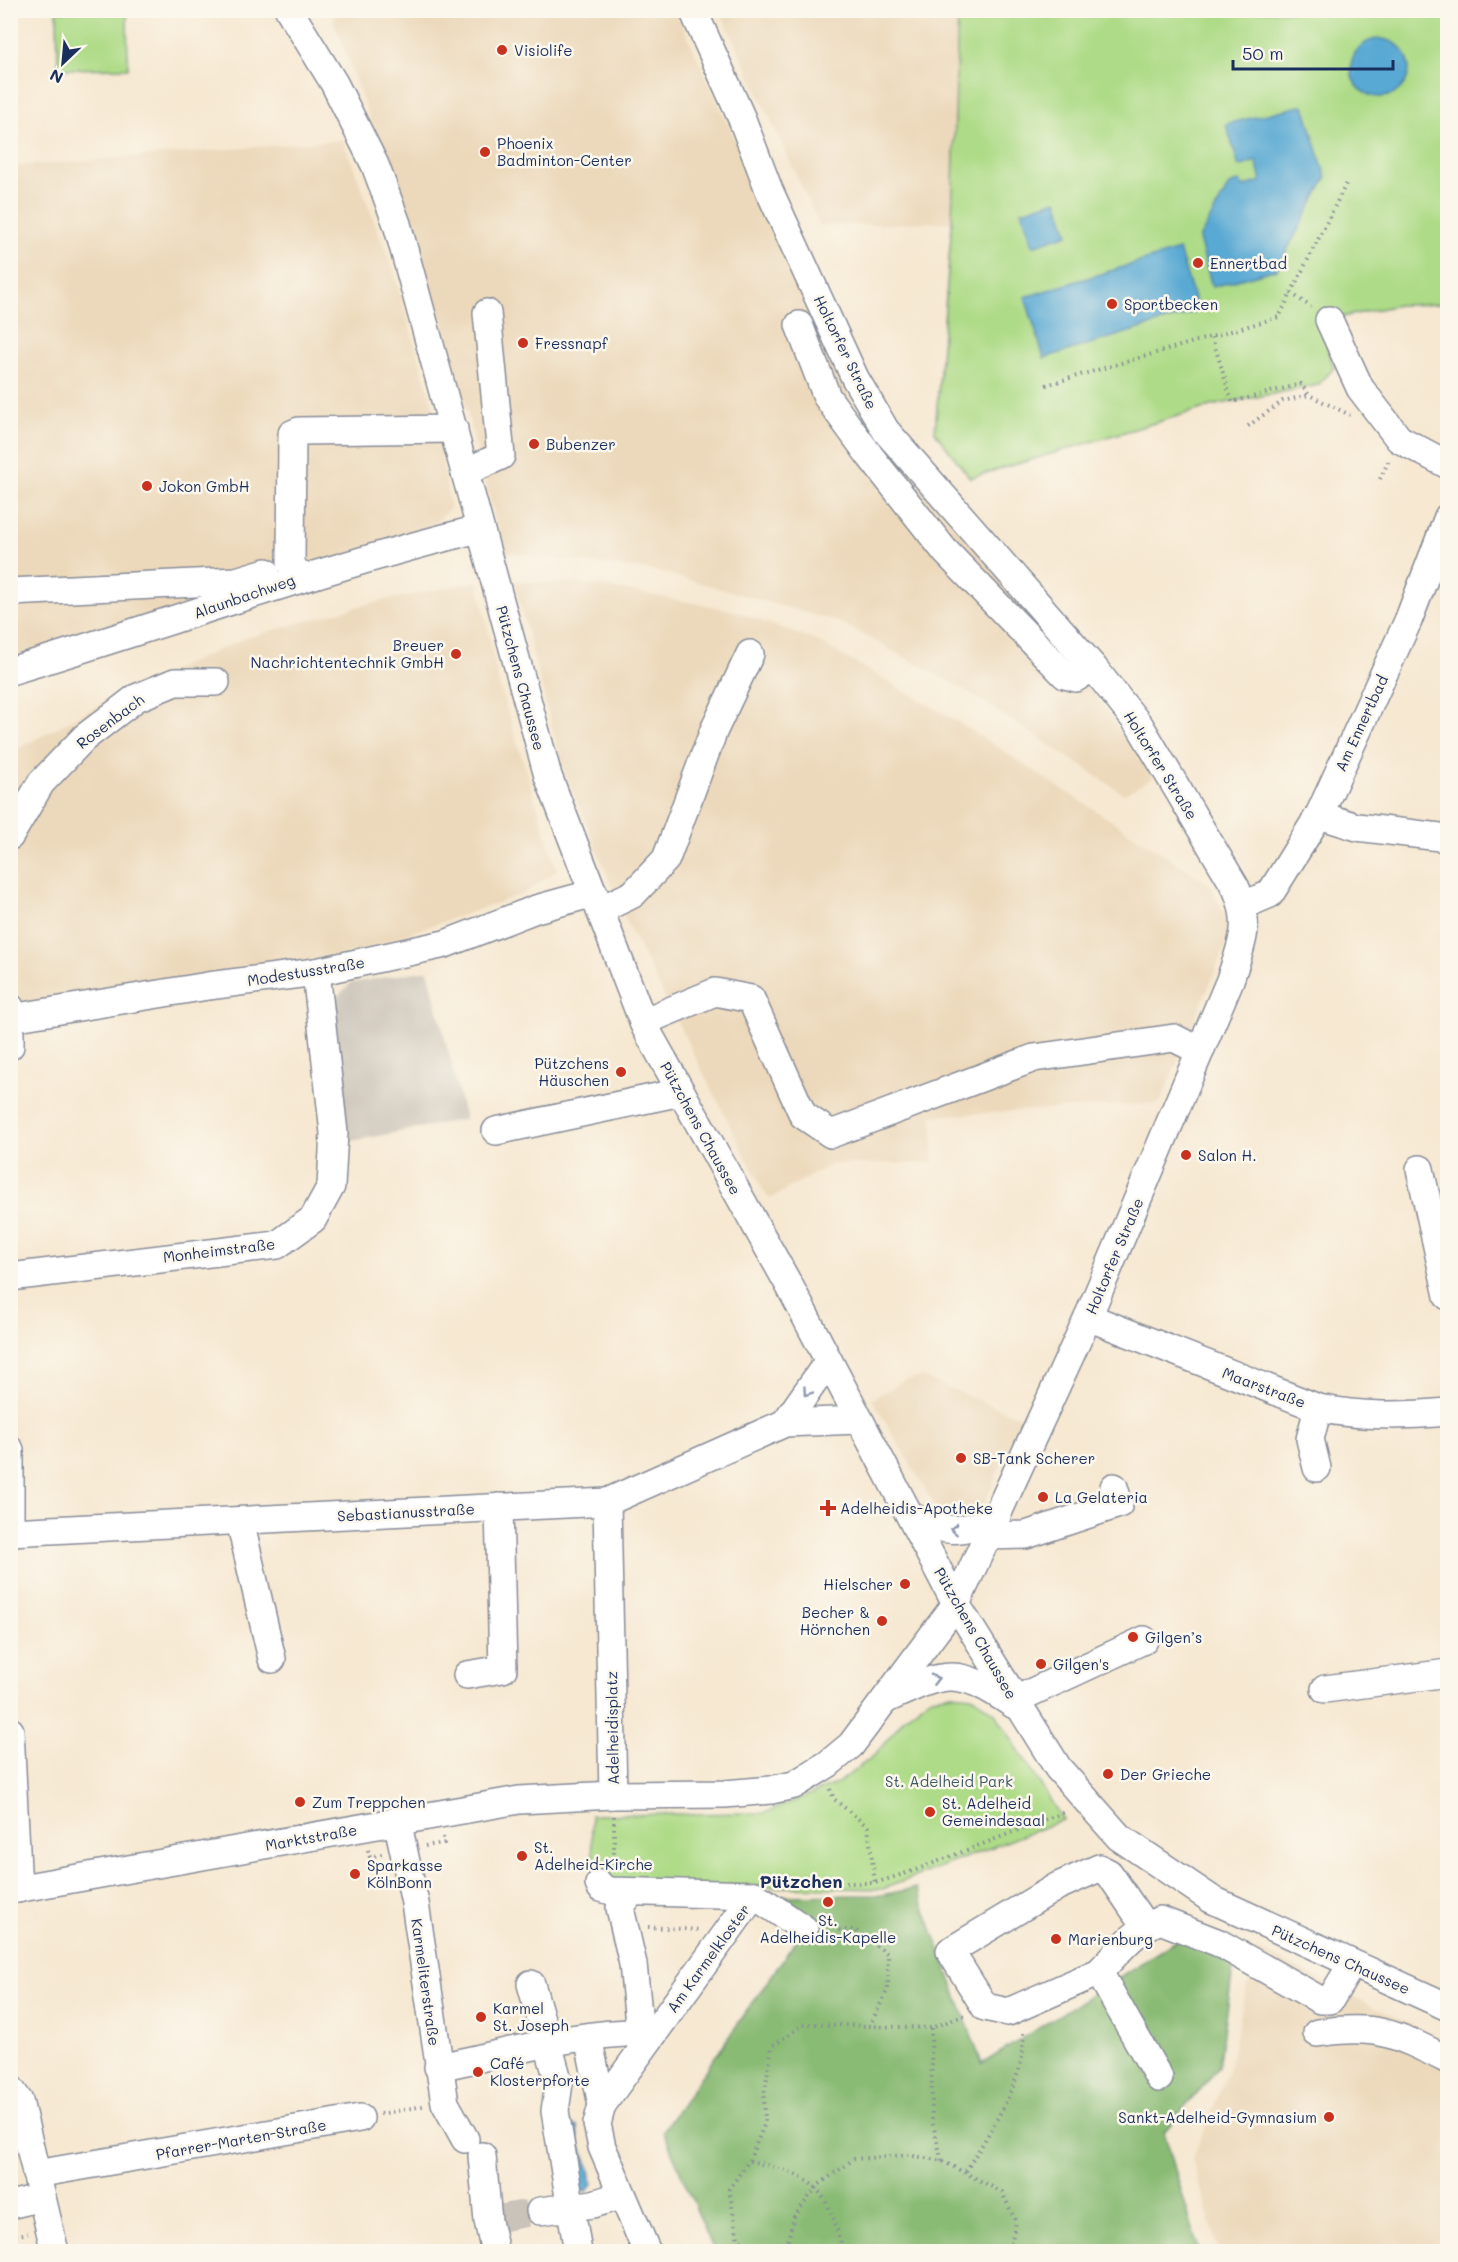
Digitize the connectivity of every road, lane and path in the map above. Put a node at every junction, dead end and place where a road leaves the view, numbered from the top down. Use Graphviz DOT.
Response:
graph roads {
  1 [pos="289,10"];
  2 [pos="693,10"];
  3 [pos="1347,182"];
  4 [pos="487,313"];
  5 [pos="1329,320"];
  6 [pos="799,325"];
  7 [pos="1212,337"];
  8 [pos="1046,385"];
  9 [pos="1248,426"];
  10 [pos="454,429"];
  11 [pos="1448,465"];
  12 [pos="465,472"];
  13 [pos="1448,517"];
  14 [pos="479,529"];
  15 [pos="295,571"];
  16 [pos="10,592"];
  17 [pos="750,654"];
  18 [pos="1093,667"];
  19 [pos="10,671"];
  20 [pos="216,682"];
  21 [pos="1318,815"];
  22 [pos="10,836"];
  23 [pos="1448,838"];
  24 [pos="597,901"];
  25 [pos="1244,905"];
  26 [pos="316,972"];
  27 [pos="10,1007"];
  28 [pos="11,1018"];
  29 [pos="643,1022"];
  30 [pos="10,1046"];
  31 [pos="1200,1051"];
  32 [pos="681,1092"];
  33 [pos="496,1131"];
  34 [pos="1420,1169"];
  35 [pos="10,1277"];
  36 [pos="1448,1296"];
  37 [pos="1088,1317"];
  38 [pos="828,1362"];
  39 [pos="1318,1408"];
  40 [pos="1448,1412"];
  41 [pos="859,1420"];
  42 [pos="785,1423"];
  43 [pos="10,1450"];
  44 [pos="1317,1468"];
  45 [pos="1114,1487"];
  46 [pos="607,1502"];
  47 [pos="499,1507"];
  48 [pos="911,1516"];
  49 [pos="240,1521"];
  50 [pos="992,1526"];
  51 [pos="11,1533"];
  52 [pos="956,1604"];
  53 [pos="1144,1640"];
  54 [pos="272,1659"];
  55 [pos="1448,1673"];
  56 [pos="467,1675"];
  57 [pos="1325,1689"];
  58 [pos="882,1702"];
  59 [pos="1019,1705"];
  60 [pos="10,1731"];
  61 [pos="822,1768"];
  62 [pos="613,1795"];
  63 [pos="1084,1800"];
  64 [pos="397,1820"];
  65 [pos="875,1882"];
  66 [pos="13,1888"];
  67 [pos="615,1889"];
  68 [pos="766,1889"];
  69 [pos="639,1926"];
  70 [pos="1146,1926"];
  71 [pos="804,1929"];
  72 [pos="839,1930"];
  73 [pos="728,1931"];
  74 [pos="1352,1964"];
  75 [pos="1100,1972"];
  76 [pos="531,1984"];
  77 [pos="985,2007"];
  78 [pos="1021,2007"];
  79 [pos="1448,2007"];
  80 [pos="870,2025"];
  81 [pos="931,2028"];
  82 [pos="647,2033"];
  83 [pos="1317,2033"];
  84 [pos="588,2037"];
  85 [pos="548,2042"];
  86 [pos="1448,2060"];
  87 [pos="438,2067"];
  88 [pos="1159,2078"];
  89 [pos="10,2088"];
  90 [pos="445,2103"];
  91 [pos="602,2105"];
  92 [pos="360,2118"];
  93 [pos="749,2161"];
  94 [pos="942,2161"];
  95 [pos="966,2171"];
  96 [pos="39,2186"];
  97 [pos="817,2186"];
  98 [pos="622,2195"];
  99 [pos="10,2205"];
  100 [pos="572,2207"];
  101 [pos="540,2211"];
  102 [pos="55,2252"];
  103 [pos="495,2252"];
  104 [pos="578,2252"];
  105 [pos="647,2252"];
  106 [pos="756,2252"];
  107 [pos="785,2252"];
  108 [pos="843,2252"];
  109 [pos="1009,2252"];
  1 -- 10 [label="street, Pützchens Chaussee"];
  2 -- 18 [label="street, Holtorfer Straße"];
  3 -- 7 [label="path"];
  4 -- 12 [label="street"];
  5 -- 11 [label="street"];
  6 -- 18 [label="street"];
  7 -- 8 [label="path"];
  7 -- 9 [label="path"];
  10 -- 12 [label="street, Pützchens Chaussee"];
  10 -- 15 [label="street"];
  12 -- 14 [label="street, Pützchens Chaussee"];
  13 -- 21 [label="street, Am Ennertbad"];
  14 -- 15 [label="street, Alaunbachweg"];
  14 -- 24 [label="street, Pützchens Chaussee"];
  15 -- 16 [label="street"];
  15 -- 19 [label="street, Alaunbachweg"];
  17 -- 24 [label="street, Modestusstraße"];
  18 -- 25 [label="street, Holtorfer Straße"];
  20 -- 22 [label="street, Rosenbach"];
  21 -- 23 [label="street"];
  21 -- 25 [label="street, Am Ennertbad"];
  24 -- 26 [label="street, Modestusstraße"];
  24 -- 29 [label="street, Pützchens Chaussee"];
  25 -- 31 [label="street, Holtorfer Straße"];
  26 -- 28 [label="street, Modestusstraße"];
  26 -- 35 [label="street, Monheimstraße"];
  27 -- 28 [label="street"];
  28 -- 30 [label="street"];
  29 -- 31 [label="street"];
  29 -- 32 [label="street, Pützchens Chaussee"];
  31 -- 37 [label="street, Holtorfer Straße"];
  32 -- 33 [label="street"];
  32 -- 38 [label="street, Pützchens Chaussee"];
  34 -- 36 [label="street"];
  37 -- 39 [label="street, Maarstraße"];
  37 -- 50 [label="street, Holtorfer Straße"];
  38 -- 41 [label="street, Pützchens Chaussee"];
  38 -- 42 [label="street, one-way"];
  39 -- 40 [label="street, Maarstraße"];
  39 -- 44 [label="street"];
  41 -- 42 [label="street, Sebastianusstraße"];
  41 -- 48 [label="street, Pützchens Chaussee"];
  42 -- 46 [label="street, Sebastianusstraße"];
  43 -- 51 [label="street"];
  45 -- 50 [label="street"];
  46 -- 47 [label="street, Sebastianusstraße"];
  46 -- 62 [label="street, Adelheidisplatz"];
  47 -- 49 [label="street, Sebastianusstraße"];
  47 -- 56 [label="street"];
  50 -- 48 [label="street, one-way"];
  48 -- 52 [label="street, Pützchens Chaussee"];
  49 -- 51 [label="street, Sebastianusstraße"];
  49 -- 54 [label="street"];
  50 -- 52 [label="street, Holtorfer Straße"];
  52 -- 58 [label="street, Adelheidisplatz"];
  52 -- 59 [label="street, Pützchens Chaussee"];
  53 -- 59 [label="street"];
  55 -- 57 [label="street"];
  58 -- 59 [label="street, Adelheidisplatz, one-way"];
  58 -- 61 [label="street, Adelheidisplatz"];
  59 -- 63 [label="street, Pützchens Chaussee"];
  60 -- 66 [label="street"];
  61 -- 62 [label="street, Adelheidisplatz"];
  61 -- 65 [label="path"];
  62 -- 64 [label="street, Marktstraße"];
  62 -- 67 [label="path"];
  63 -- 65 [label="path"];
  63 -- 74 [label="street, Pützchens Chaussee"];
  64 -- 66 [label="street, Marktstraße"];
  64 -- 87 [label="street, Karmeliterstraße"];
  65 -- 68 [label="path"];
  67 -- 68 [label="street, Am Karmelkloster"];
  67 -- 82 [label="street"];
  68 -- 71 [label="street"];
  68 -- 73 [label="street, Am Karmelkloster"];
  69 -- 73 [label="path"];
  70 -- 74 [label="street"];
  70 -- 75 [label="street"];
  70 -- 77 [label="street"];
  72 -- 80 [label="path"];
  73 -- 82 [label="street, Am Karmelkloster"];
  74 -- 79 [label="street, Pützchens Chaussee"];
  75 -- 78 [label="street"];
  75 -- 88 [label="street"];
  76 -- 85 [label="street"];
  77 -- 78 [label="street"];
  77 -- 81 [label="path"];
  78 -- 95 [label="path"];
  80 -- 81 [label="path"];
  80 -- 93 [label="path"];
  81 -- 94 [label="path"];
  82 -- 84 [label="street"];
  82 -- 91 [label="street, Am Karmelkloster"];
  83 -- 86 [label="street"];
  84 -- 85 [label="street"];
  84 -- 91 [label="street"];
  85 -- 87 [label="street"];
  85 -- 100 [label="street"];
  87 -- 90 [label="street, Karmeliterstraße"];
  89 -- 96 [label="street"];
  90 -- 92 [label="path"];
  90 -- 103 [label="street, Karmeliterstraße"];
  91 -- 98 [label="street"];
  92 -- 96 [label="street, Pfarrer-Marten-Straße"];
  93 -- 97 [label="path"];
  93 -- 106 [label="path"];
  94 -- 95 [label="path"];
  94 -- 97 [label="path"];
  95 -- 109 [label="path"];
  96 -- 99 [label="street, Pfarrer-Marten-Straße"];
  96 -- 102 [label="street"];
  97 -- 107 [label="path"];
  97 -- 108 [label="path"];
  98 -- 100 [label="street"];
  98 -- 105 [label="street"];
  100 -- 101 [label="street"];
  100 -- 104 [label="street"];
}
